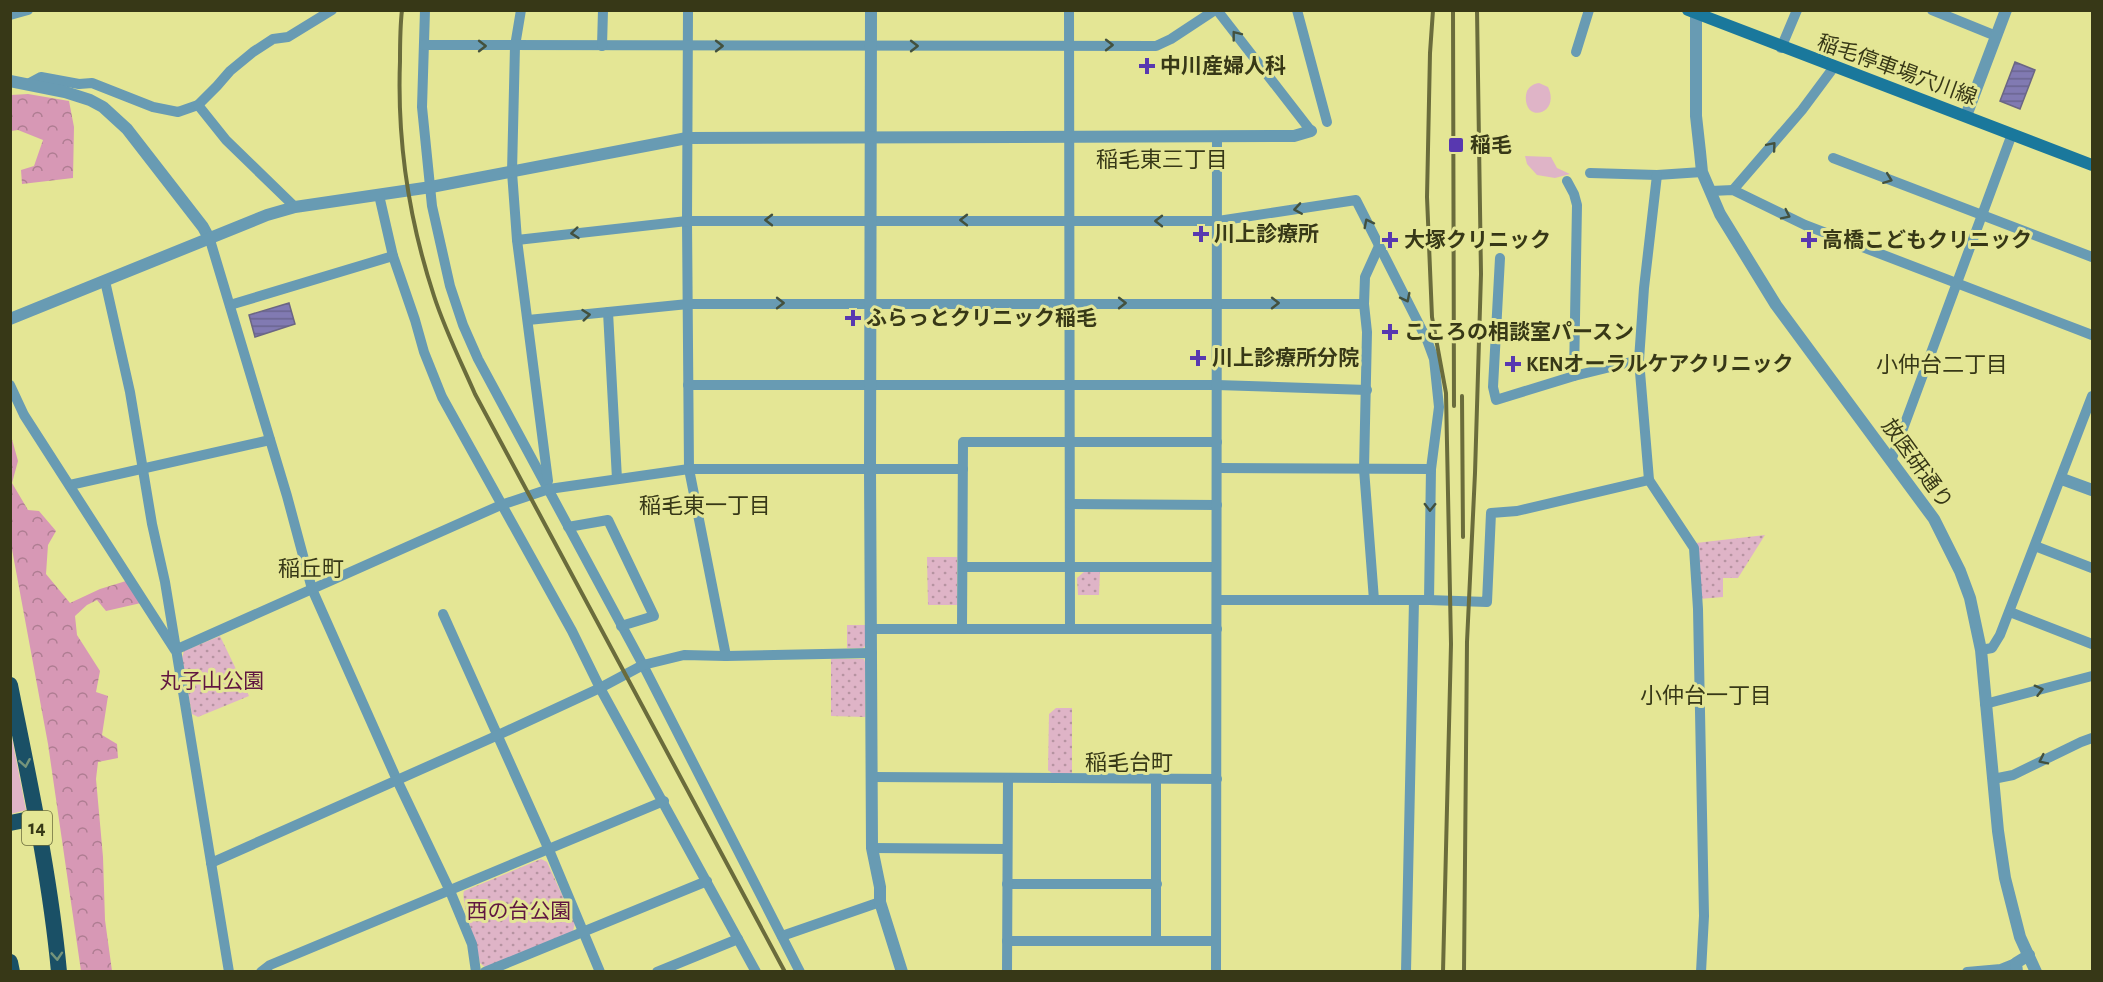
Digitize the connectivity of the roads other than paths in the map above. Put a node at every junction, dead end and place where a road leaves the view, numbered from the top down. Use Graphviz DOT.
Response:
graph roads {
  1 [pos="28,10"];
  2 [pos="332,10"];
  3 [pos="425,10"];
  4 [pos="521,10"];
  5 [pos="603,10"];
  6 [pos="688,10"];
  7 [pos="871,10"];
  8 [pos="1069,10"];
  9 [pos="1216,10"];
  10 [pos="1297,10"];
  11 [pos="1588,10"];
  12 [pos="1797,10"];
  13 [pos="1932,10"];
  14 [pos="2006,10"];
  15 [pos="1693,11"];
  16 [pos="10,15"];
  17 [pos="1996,36"];
  18 [pos="424,45"];
  19 [pos="1070,45"];
  20 [pos="515,46"];
  21 [pos="602,46"];
  22 [pos="688,46"];
  23 [pos="871,46"];
  24 [pos="1781,48"];
  25 [pos="1576,52"];
  26 [pos="1833,67"];
  27 [pos="10,81"];
  28 [pos="28,84"];
  29 [pos="198,105"];
  30 [pos="1966,116"];
  31 [pos="1327,122"];
  32 [pos="1311,131"];
  33 [pos="2012,134"];
  34 [pos="872,136"];
  35 [pos="1217,136"];
  36 [pos="1069,137"];
  37 [pos="687,138"];
  38 [pos="1833,158"];
  39 [pos="2092,165"];
  40 [pos="512,172"];
  41 [pos="1702,172"];
  42 [pos="1590,173"];
  43 [pos="1657,175"];
  44 [pos="1567,182"];
  45 [pos="431,187"];
  46 [pos="1733,190"];
  47 [pos="1710,191"];
  48 [pos="379,195"];
  49 [pos="295,207"];
  50 [pos="1981,214"];
  51 [pos="871,220"];
  52 [pos="1069,220"];
  53 [pos="687,221"];
  54 [pos="1218,221"];
  55 [pos="210,240"];
  56 [pos="518,240"];
  57 [pos="1379,246"];
  58 [pos="393,256"];
  59 [pos="2092,257"];
  60 [pos="1500,258"];
  61 [pos="105,281"];
  62 [pos="1956,282"];
  63 [pos="871,303"];
  64 [pos="1070,303"];
  65 [pos="1216,303"];
  66 [pos="688,304"];
  67 [pos="1364,304"];
  68 [pos="230,305"];
  69 [pos="608,312"];
  70 [pos="10,319"];
  71 [pos="528,320"];
  72 [pos="2092,335"];
  73 [pos="1639,360"];
  74 [pos="1574,375"];
  75 [pos="10,385"];
  76 [pos="688,385"];
  77 [pos="871,385"];
  78 [pos="1069,385"];
  79 [pos="1217,385"];
  80 [pos="1366,390"];
  81 [pos="2092,396"];
  82 [pos="2090,411"];
  83 [pos="270,440"];
  84 [pos="1069,441"];
  85 [pos="1217,442"];
  86 [pos="1891,461"];
  87 [pos="144,468"];
  88 [pos="1217,468"];
  89 [pos="689,469"];
  90 [pos="870,469"];
  91 [pos="963,469"];
  92 [pos="1364,469"];
  93 [pos="1431,469"];
  94 [pos="618,478"];
  95 [pos="2061,479"];
  96 [pos="1649,480"];
  97 [pos="70,485"];
  98 [pos="547,489"];
  99 [pos="2092,490"];
  100 [pos="505,504"];
  101 [pos="1070,504"];
  102 [pos="1216,505"];
  103 [pos="568,527"];
  104 [pos="2035,546"];
  105 [pos="1069,566"];
  106 [pos="963,567"];
  107 [pos="1216,567"];
  108 [pos="2092,568"];
  109 [pos="312,588"];
  110 [pos="1216,600"];
  111 [pos="1374,600"];
  112 [pos="1414,600"];
  113 [pos="1429,600"];
  114 [pos="2010,612"];
  115 [pos="442,614"];
  116 [pos="621,626"];
  117 [pos="872,629"];
  118 [pos="962,629"];
  119 [pos="1070,629"];
  120 [pos="1217,629"];
  121 [pos="2092,644"];
  122 [pos="175,650"];
  123 [pos="1981,650"];
  124 [pos="872,653"];
  125 [pos="726,656"];
  126 [pos="641,666"];
  127 [pos="2092,676"];
  128 [pos="10,685"];
  129 [pos="603,687"];
  130 [pos="1985,704"];
  131 [pos="496,736"];
  132 [pos="2092,738"];
  133 [pos="872,777"];
  134 [pos="1008,779"];
  135 [pos="1217,779"];
  136 [pos="1993,779"];
  137 [pos="398,780"];
  138 [pos="1156,780"];
  139 [pos="664,801"];
  140 [pos="35,818"];
  141 [pos="10,823"];
  142 [pos="872,848"];
  143 [pos="1007,849"];
  144 [pos="549,850"];
  145 [pos="211,863"];
  146 [pos="707,880"];
  147 [pos="1007,884"];
  148 [pos="1157,884"];
  149 [pos="450,891"];
  150 [pos="880,902"];
  151 [pos="584,932"];
  152 [pos="782,936"];
  153 [pos="738,939"];
  154 [pos="1007,941"];
  155 [pos="1156,941"];
  156 [pos="1216,941"];
  157 [pos="2029,955"];
  158 [pos="10,962"];
  159 [pos="2017,967"];
  160 [pos="12,972"];
  161 [pos="59,972"];
  162 [pos="229,972"];
  163 [pos="261,972"];
  164 [pos="477,972"];
  165 [pos="485,972"];
  166 [pos="600,972"];
  167 [pos="657,972"];
  168 [pos="756,972"];
  169 [pos="800,972"];
  170 [pos="902,972"];
  171 [pos="1007,972"];
  172 [pos="1216,972"];
  173 [pos="1406,972"];
  174 [pos="1701,972"];
  175 [pos="1967,972"];
  176 [pos="2036,972"];
  1 -- 16 [label="street"];
  2 -- 29 [label="street"];
  3 -- 18 [label="street"];
  4 -- 20 [label="street"];
  5 -- 21 [label="street"];
  6 -- 22 [label="street"];
  7 -- 23 [label="street"];
  8 -- 19 [label="street"];
  19 -- 9 [label="street, one-way"];
  32 -- 9 [label="street, one-way"];
  10 -- 31 [label="street"];
  11 -- 25 [label="street"];
  12 -- 24 [label="street"];
  13 -- 17 [label="street"];
  14 -- 17 [label="street"];
  15 -- 24 [label="main road, 稲毛停車場穴川線"];
  15 -- 41 [label="street, 放医研通り"];
  17 -- 30 [label="street"];
  18 -- 20 [label="street, one-way"];
  18 -- 45 [label="street"];
  23 -- 19 [label="street, one-way"];
  19 -- 36 [label="street"];
  20 -- 21 [label="street"];
  20 -- 40 [label="street"];
  21 -- 22 [label="street"];
  22 -- 23 [label="street, one-way"];
  22 -- 37 [label="street"];
  23 -- 34 [label="street"];
  24 -- 26 [label="main road, 稲毛停車場穴川線"];
  26 -- 30 [label="main road, 稲毛停車場穴川線"];
  46 -- 26 [label="street, one-way"];
  27 -- 28 [label="street"];
  28 -- 29 [label="street"];
  28 -- 55 [label="street"];
  29 -- 49 [label="street"];
  30 -- 33 [label="main road, 稲毛停車場穴川線"];
  32 -- 35 [label="street"];
  33 -- 39 [label="main road, 稲毛停車場穴川線"];
  33 -- 50 [label="street"];
  34 -- 36 [label="street"];
  34 -- 37 [label="street"];
  34 -- 51 [label="street"];
  35 -- 36 [label="street"];
  35 -- 54 [label="street"];
  36 -- 52 [label="street"];
  37 -- 40 [label="street"];
  37 -- 53 [label="street"];
  38 -- 50 [label="street, one-way"];
  40 -- 45 [label="street"];
  40 -- 56 [label="street"];
  41 -- 43 [label="street"];
  41 -- 47 [label="street, 放医研通り"];
  42 -- 43 [label="street"];
  43 -- 73 [label="street"];
  44 -- 74 [label="street"];
  45 -- 48 [label="street"];
  45 -- 98 [label="street"];
  46 -- 47 [label="street"];
  46 -- 62 [label="street, one-way"];
  47 -- 86 [label="street, 放医研通り"];
  48 -- 49 [label="street"];
  48 -- 58 [label="street"];
  49 -- 55 [label="street"];
  50 -- 59 [label="street"];
  50 -- 62 [label="street"];
  52 -- 51 [label="street, one-way"];
  51 -- 53 [label="street, one-way"];
  51 -- 63 [label="street"];
  54 -- 52 [label="street, one-way"];
  52 -- 64 [label="street"];
  53 -- 56 [label="street, one-way"];
  53 -- 66 [label="street"];
  57 -- 54 [label="street, one-way"];
  54 -- 65 [label="street"];
  55 -- 61 [label="street"];
  55 -- 68 [label="street"];
  56 -- 71 [label="street"];
  57 -- 67 [label="street"];
  57 -- 93 [label="street, one-way"];
  58 -- 68 [label="street"];
  58 -- 100 [label="street"];
  60 -- 74 [label="street"];
  61 -- 70 [label="street"];
  61 -- 87 [label="street"];
  62 -- 72 [label="street"];
  62 -- 86 [label="street"];
  63 -- 64 [label="street"];
  66 -- 63 [label="street, one-way"];
  63 -- 77 [label="street"];
  64 -- 65 [label="street, one-way"];
  64 -- 78 [label="street"];
  65 -- 67 [label="street, one-way"];
  65 -- 79 [label="street"];
  66 -- 69 [label="street"];
  66 -- 76 [label="street"];
  67 -- 80 [label="street"];
  68 -- 83 [label="street"];
  71 -- 69 [label="street, one-way"];
  69 -- 94 [label="street"];
  71 -- 98 [label="street"];
  73 -- 74 [label="street"];
  73 -- 96 [label="street"];
  75 -- 97 [label="street"];
  76 -- 77 [label="street"];
  76 -- 89 [label="street"];
  77 -- 78 [label="street"];
  77 -- 90 [label="street"];
  78 -- 79 [label="street"];
  78 -- 84 [label="street"];
  79 -- 80 [label="street"];
  79 -- 85 [label="street"];
  80 -- 92 [label="street"];
  81 -- 82 [label="street"];
  82 -- 95 [label="street"];
  83 -- 87 [label="street"];
  83 -- 109 [label="street"];
  84 -- 85 [label="street"];
  84 -- 91 [label="street"];
  84 -- 101 [label="street"];
  85 -- 88 [label="street"];
  86 -- 123 [label="street, 放医研通り"];
  87 -- 97 [label="street"];
  87 -- 122 [label="street"];
  88 -- 92 [label="street"];
  88 -- 102 [label="street"];
  89 -- 90 [label="street"];
  89 -- 94 [label="street"];
  89 -- 125 [label="street"];
  90 -- 91 [label="street"];
  90 -- 117 [label="street"];
  91 -- 106 [label="street"];
  92 -- 93 [label="street"];
  92 -- 111 [label="street"];
  93 -- 113 [label="street, one-way"];
  94 -- 98 [label="street"];
  95 -- 99 [label="street"];
  95 -- 104 [label="street"];
  96 -- 113 [label="street"];
  96 -- 174 [label="street"];
  97 -- 122 [label="street"];
  98 -- 100 [label="street"];
  98 -- 103 [label="street"];
  100 -- 109 [label="street"];
  100 -- 129 [label="street"];
  101 -- 102 [label="street"];
  101 -- 105 [label="street"];
  102 -- 107 [label="street"];
  103 -- 116 [label="street"];
  103 -- 116 [label="street"];
  104 -- 108 [label="street"];
  104 -- 114 [label="street"];
  105 -- 106 [label="street"];
  105 -- 107 [label="street"];
  105 -- 119 [label="street"];
  106 -- 118 [label="street"];
  107 -- 110 [label="street"];
  109 -- 122 [label="street"];
  109 -- 137 [label="street"];
  110 -- 111 [label="street"];
  110 -- 120 [label="street"];
  111 -- 112 [label="street"];
  112 -- 113 [label="street"];
  112 -- 173 [label="street"];
  114 -- 121 [label="street"];
  114 -- 123 [label="street"];
  115 -- 131 [label="street"];
  116 -- 126 [label="street"];
  117 -- 118 [label="street"];
  117 -- 124 [label="street"];
  118 -- 119 [label="street"];
  119 -- 120 [label="street"];
  120 -- 135 [label="street"];
  122 -- 145 [label="street"];
  123 -- 130 [label="street, 放医研通り"];
  124 -- 125 [label="street"];
  124 -- 133 [label="street"];
  125 -- 126 [label="street"];
  126 -- 129 [label="street"];
  126 -- 152 [label="street"];
  130 -- 127 [label="street, one-way"];
  128 -- 140 [label="highway, 14, one-way"];
  129 -- 131 [label="street"];
  129 -- 139 [label="street"];
  130 -- 136 [label="street, 放医研通り"];
  131 -- 137 [label="street"];
  131 -- 144 [label="street"];
  132 -- 136 [label="street, one-way"];
  133 -- 134 [label="street"];
  133 -- 142 [label="street"];
  134 -- 138 [label="street"];
  134 -- 143 [label="street"];
  135 -- 138 [label="street"];
  135 -- 156 [label="street"];
  136 -- 157 [label="street, 放医研通り"];
  137 -- 145 [label="street"];
  137 -- 149 [label="street"];
  138 -- 148 [label="street"];
  139 -- 144 [label="street"];
  139 -- 146 [label="street"];
  140 -- 141 [label="highway"];
  140 -- 161 [label="highway, 14, one-way"];
  142 -- 143 [label="street"];
  142 -- 150 [label="street"];
  143 -- 147 [label="street"];
  144 -- 149 [label="street"];
  144 -- 151 [label="street"];
  145 -- 162 [label="street"];
  146 -- 151 [label="street"];
  146 -- 153 [label="street"];
  147 -- 148 [label="street"];
  147 -- 154 [label="street"];
  148 -- 155 [label="street"];
  149 -- 163 [label="street"];
  149 -- 164 [label="street"];
  150 -- 152 [label="street"];
  150 -- 170 [label="street"];
  151 -- 165 [label="street"];
  151 -- 166 [label="street"];
  152 -- 169 [label="street"];
  153 -- 167 [label="street"];
  153 -- 168 [label="street"];
  154 -- 155 [label="street"];
  154 -- 171 [label="street"];
  155 -- 156 [label="street"];
  156 -- 172 [label="street"];
  157 -- 159 [label="street"];
  157 -- 176 [label="street, 放医研通り"];
  158 -- 160 [label="highway"];
  159 -- 175 [label="street"];
}
